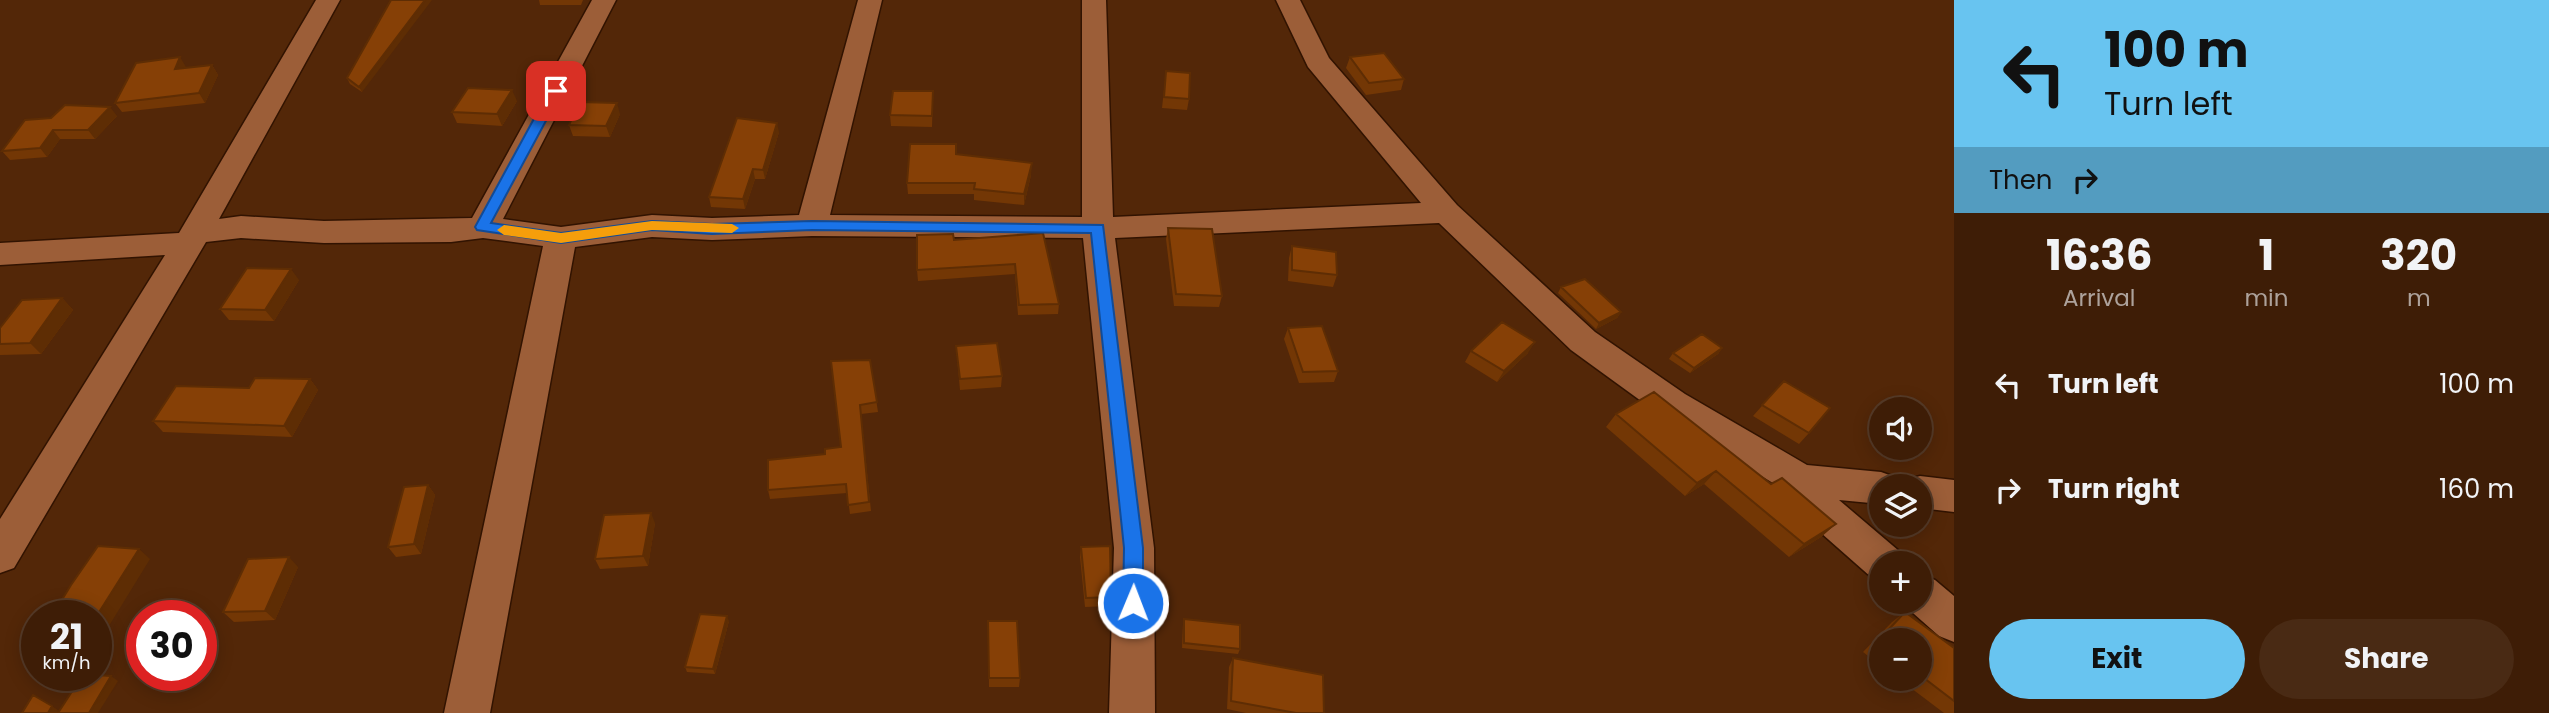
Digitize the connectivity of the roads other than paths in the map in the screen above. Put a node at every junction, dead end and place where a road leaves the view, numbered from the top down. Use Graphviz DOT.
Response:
graph roads {
  1 [pos="328,0"];
  2 [pos="604,0"];
  3 [pos="870,0"];
  4 [pos="1094,0"];
  5 [pos="1288,0"];
  6 [pos="1446,212"];
  7 [pos="812,226"];
  8 [pos="482,227"];
  9 [pos="1098,228"];
  10 [pos="561,238"];
  11 [pos="188,243"];
  12 [pos="0,254"];
  13 [pos="1800,480"];
  14 [pos="1869,487"];
  15 [pos="1932,493"];
  16 [pos="1954,496"];
  17 [pos="1870,551"];
  18 [pos="0,555"];
  19 [pos="1932,603"];
  20 [pos="1954,622"];
  21 [pos="467,713"];
  22 [pos="1132,713"];
  1 -- 11 [label="street"];
  2 -- 8 [label="street"];
  3 -- 7 [label="street"];
  4 -- 9 [label="street"];
  5 -- 6 [label="street"];
  6 -- 9 [label="street"];
  6 -- 13 [label="street"];
  7 -- 9 [label="street"];
  7 -- 10 [label="street"];
  8 -- 10 [label="street"];
  8 -- 11 [label="street"];
  9 -- 22 [label="street"];
  10 -- 21 [label="street"];
  11 -- 12 [label="street"];
  11 -- 18 [label="street"];
  13 -- 14 [label="street"];
  13 -- 17 [label="street"];
  15 -- 16 [label="street"];
  19 -- 20 [label="street"];
}
